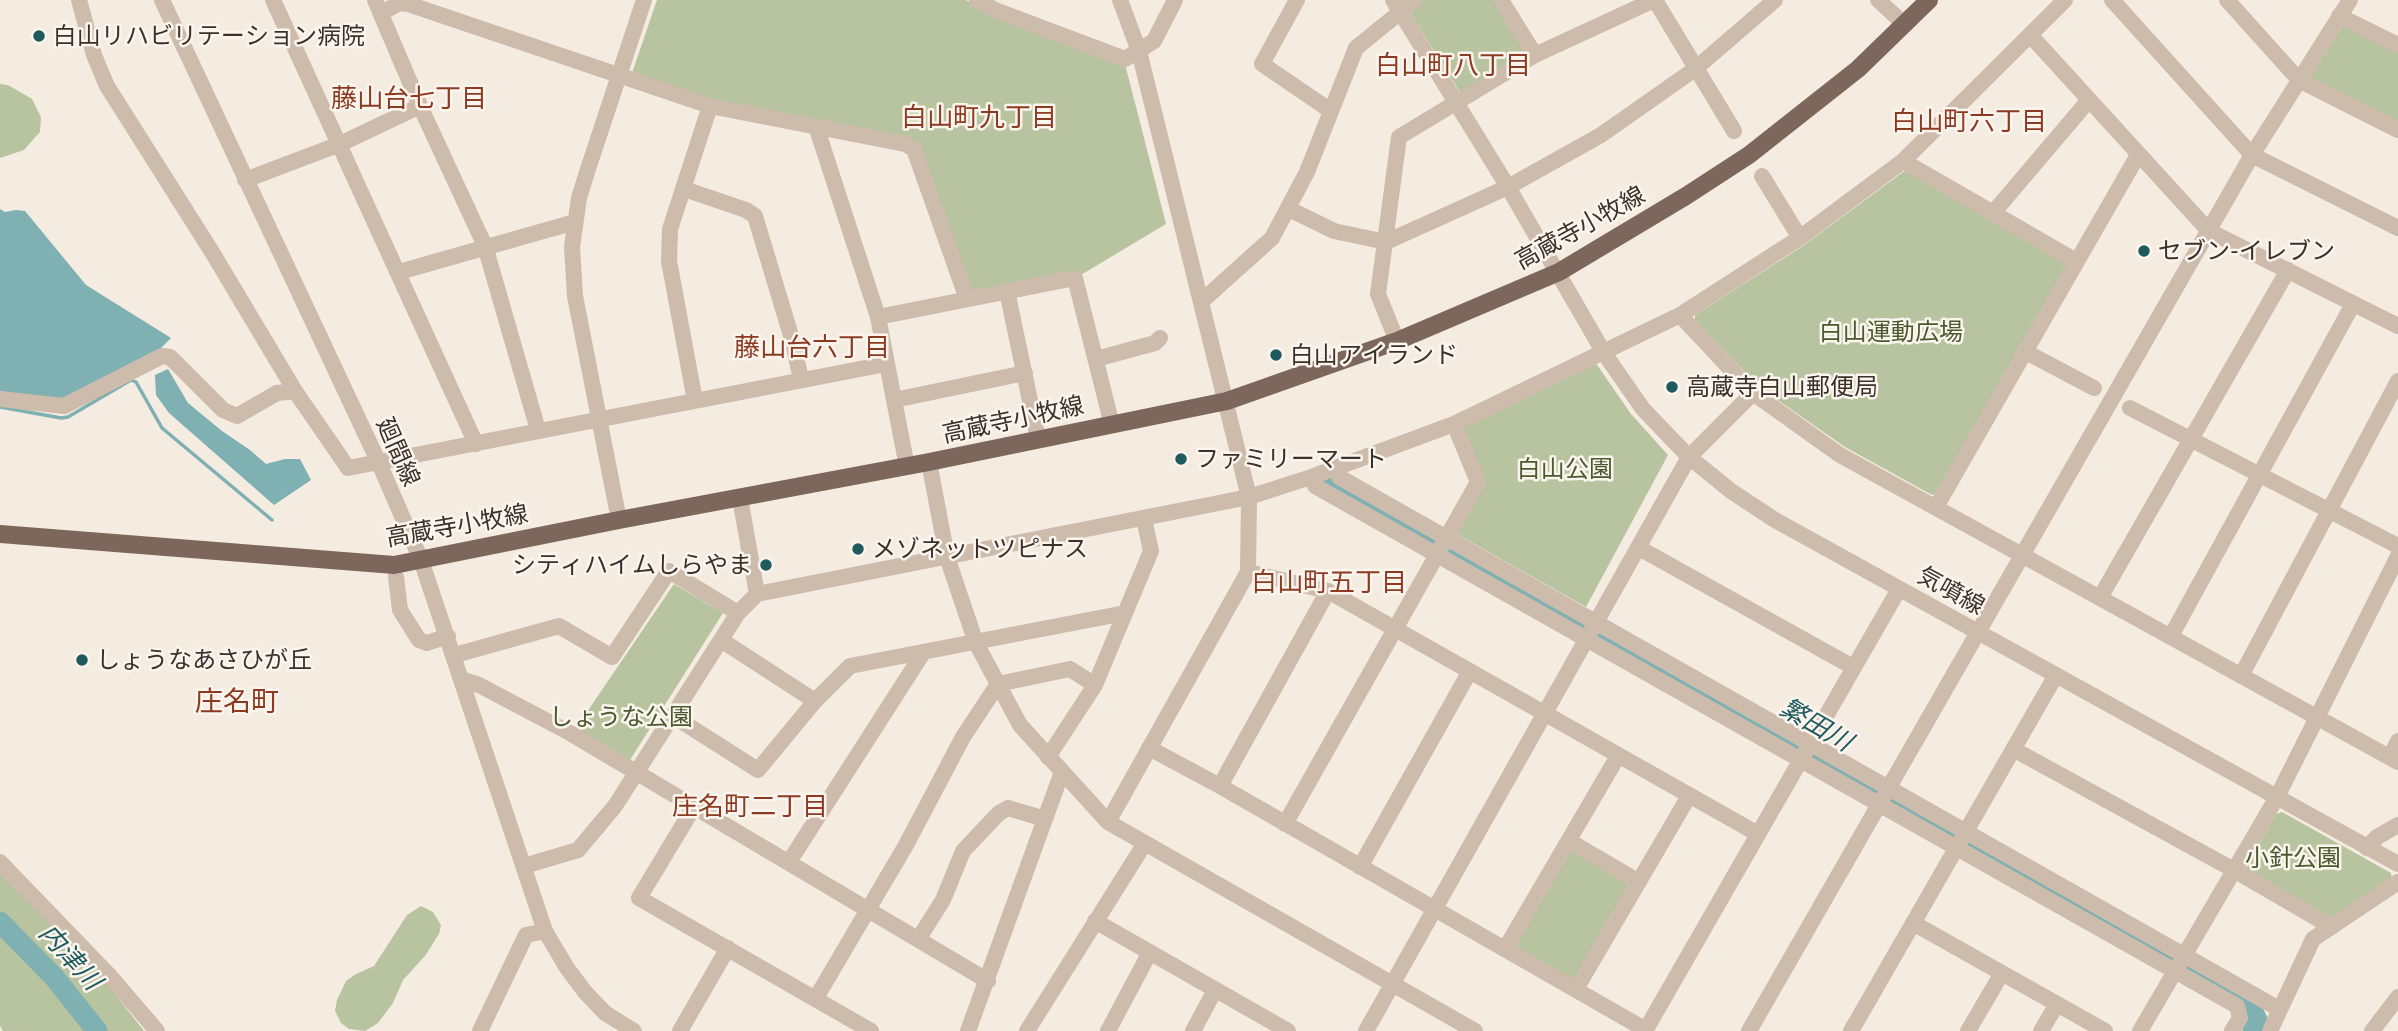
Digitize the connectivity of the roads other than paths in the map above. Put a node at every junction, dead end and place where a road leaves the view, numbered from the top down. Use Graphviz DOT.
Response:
graph roads {
  1 [pos="79,0"];
  2 [pos="162,0"];
  3 [pos="273,0"];
  4 [pos="644,0"];
  5 [pos="977,0"];
  6 [pos="1120,0"];
  7 [pos="1175,0"];
  8 [pos="1297,0"];
  9 [pos="1415,0"];
  10 [pos="1501,0"];
  11 [pos="1655,0"];
  12 [pos="1775,0"];
  13 [pos="1878,0"];
  14 [pos="1929,0"];
  15 [pos="2065,0"];
  16 [pos="2112,0"];
  17 [pos="2227,0"];
  18 [pos="2350,0"];
  19 [pos="993,5"];
  20 [pos="378,6"];
  21 [pos="1397,6"];
  22 [pos="2339,16"];
  23 [pos="1905,25"];
  24 [pos="2031,36"];
  25 [pos="2398,45"];
  26 [pos="1139,51"];
  27 [pos="1535,55"];
  28 [pos="1695,69"];
  29 [pos="619,74"];
  30 [pos="2299,80"];
  31 [pos="2089,100"];
  32 [pos="1456,104"];
  33 [pos="420,106"];
  34 [pos="710,106"];
  35 [pos="1331,111"];
  36 [pos="816,126"];
  37 [pos="2398,130"];
  38 [pos="1734,131"];
  39 [pos="340,144"];
  40 [pos="2138,155"];
  41 [pos="2252,155"];
  42 [pos="1903,161"];
  43 [pos="1762,176"];
  44 [pos="245,180"];
  45 [pos="1508,187"];
  46 [pos="684,189"];
  47 [pos="1289,209"];
  48 [pos="1993,213"];
  49 [pos="575,222"];
  50 [pos="2398,228"];
  51 [pos="2209,231"];
  52 [pos="1800,238"];
  53 [pos="1386,242"];
  54 [pos="485,246"];
  55 [pos="2077,261"];
  56 [pos="2288,270"];
  57 [pos="399,272"];
  58 [pos="1559,272"];
  59 [pos="1007,291"];
  60 [pos="967,299"];
  61 [pos="1202,301"];
  62 [pos="2353,304"];
  63 [pos="1680,315"];
  64 [pos="878,317"];
  65 [pos="2398,326"];
  66 [pos="1160,338"];
  67 [pos="1397,341"];
  68 [pos="2024,351"];
  69 [pos="1604,353"];
  70 [pos="1096,359"];
  71 [pos="886,363"];
  72 [pos="1025,373"];
  73 [pos="801,379"];
  74 [pos="2398,381"];
  75 [pos="2094,388"];
  76 [pos="295,391"];
  77 [pos="1753,393"];
  78 [pos="0,399"];
  79 [pos="894,400"];
  80 [pos="695,401"];
  81 [pos="1227,401"];
  82 [pos="2130,408"];
  83 [pos="600,419"];
  84 [pos="1454,424"];
  85 [pos="1112,425"];
  86 [pos="538,430"];
  87 [pos="2191,438"];
  88 [pos="1038,439"];
  89 [pos="476,444"];
  90 [pos="1689,457"];
  91 [pos="379,463"];
  92 [pos="929,463"];
  93 [pos="907,467"];
  94 [pos="1336,468"];
  95 [pos="2260,474"];
  96 [pos="1311,477"];
  97 [pos="1250,496"];
  98 [pos="740,498"];
  99 [pos="1936,506"];
  100 [pos="2329,510"];
  101 [pos="1144,519"];
  102 [pos="619,520"];
  103 [pos="0,534"];
  104 [pos="1446,538"];
  105 [pos="2398,546"];
  106 [pos="1639,548"];
  107 [pos="1437,554"];
  108 [pos="2023,554"];
  109 [pos="2398,556"];
  110 [pos="947,557"];
  111 [pos="421,560"];
  112 [pos="1248,572"];
  113 [pos="396,577"];
  114 [pos="1899,589"];
  115 [pos="1328,591"];
  116 [pos="757,594"];
  117 [pos="2101,596"];
  118 [pos="738,613"];
  119 [pos="1125,613"];
  120 [pos="1597,624"];
  121 [pos="1395,629"];
  122 [pos="1979,632"];
  123 [pos="448,636"];
  124 [pos="2171,636"];
  125 [pos="1588,639"];
  126 [pos="722,640"];
  127 [pos="976,643"];
  128 [pos="923,653"];
  129 [pos="455,655"];
  130 [pos="1853,667"];
  131 [pos="1470,671"];
  132 [pos="2056,675"];
  133 [pos="2241,676"];
  134 [pos="463,680"];
  135 [pos="998,684"];
  136 [pos="1096,685"];
  137 [pos="815,701"];
  138 [pos="1546,715"];
  139 [pos="673,716"];
  140 [pos="2316,718"];
  141 [pos="2398,741"];
  142 [pos="1810,743"];
  143 [pos="1149,748"];
  144 [pos="2013,749"];
  145 [pos="1618,756"];
  146 [pos="1048,757"];
  147 [pos="2394,760"];
  148 [pos="1800,761"];
  149 [pos="637,771"];
  150 [pos="1062,772"];
  151 [pos="1220,786"];
  152 [pos="1888,788"];
  153 [pos="1689,796"];
  154 [pos="2277,797"];
  155 [pos="1879,804"];
  156 [pos="695,805"];
  157 [pos="1045,819"];
  158 [pos="1108,822"];
  159 [pos="1285,824"];
  160 [pos="2398,825"];
  161 [pos="1965,832"];
  162 [pos="1758,834"];
  163 [pos="1569,841"];
  164 [pos="1145,843"];
  165 [pos="1956,848"];
  166 [pos="2367,848"];
  167 [pos="0,862"];
  168 [pos="789,862"];
  169 [pos="2398,864"];
  170 [pos="524,866"];
  171 [pos="1360,867"];
  172 [pos="2234,870"];
  173 [pos="1639,882"];
  174 [pos="2398,883"];
  175 [pos="868,908"];
  176 [pos="1434,909"];
  177 [pos="1096,921"];
  178 [pos="1913,923"];
  179 [pos="2332,927"];
  180 [pos="545,931"];
  181 [pos="919,939"];
  182 [pos="728,948"];
  183 [pos="1506,949"];
  184 [pos="1150,952"];
  185 [pos="2185,955"];
  186 [pos="2175,971"];
  187 [pos="2002,972"];
  188 [pos="988,981"];
  189 [pos="1392,984"];
  190 [pos="1576,989"];
  191 [pos="1215,990"];
  192 [pos="2398,997"];
  193 [pos="816,998"];
  194 [pos="2057,1004"];
  195 [pos="2278,1009"];
  196 [pos="1283,1030"];
  197 [pos="1646,1030"];
  198 [pos="157,1031"];
  199 [pos="480,1031"];
  200 [pos="634,1031"];
  201 [pos="680,1031"];
  202 [pos="871,1031"];
  203 [pos="968,1031"];
  204 [pos="1027,1031"];
  205 [pos="1108,1031"];
  206 [pos="1193,1031"];
  207 [pos="1366,1031"];
  208 [pos="1475,1031"];
  209 [pos="1749,1031"];
  210 [pos="1851,1031"];
  211 [pos="1968,1031"];
  212 [pos="2041,1031"];
  213 [pos="2105,1031"];
  214 [pos="2140,1031"];
  215 [pos="2232,1031"];
  216 [pos="2270,1031"];
  217 [pos="2372,1031"];
  1 -- 76 [label="street"];
  2 -- 44 [label="street, 廻間線"];
  3 -- 39 [label="street"];
  4 -- 29 [label="street"];
  5 -- 19 [label="street"];
  6 -- 26 [label="street"];
  7 -- 26 [label="street"];
  8 -- 35 [label="street"];
  9 -- 21 [label="street"];
  10 -- 27 [label="street"];
  11 -- 27 [label="street"];
  11 -- 28 [label="street"];
  12 -- 28 [label="street"];
  13 -- 23 [label="street"];
  14 -- 23 [label="main road, 高蔵寺小牧線"];
  15 -- 24 [label="street"];
  16 -- 41 [label="street"];
  17 -- 30 [label="street"];
  18 -- 22 [label="street"];
  19 -- 26 [label="street"];
  20 -- 29 [label="street"];
  20 -- 33 [label="street"];
  21 -- 32 [label="street, 気噴線"];
  21 -- 35 [label="street"];
  22 -- 25 [label="street"];
  22 -- 30 [label="street"];
  23 -- 58 [label="main road, 高蔵寺小牧線"];
  24 -- 31 [label="street"];
  24 -- 42 [label="street"];
  26 -- 61 [label="street"];
  27 -- 32 [label="street"];
  28 -- 38 [label="street"];
  28 -- 45 [label="street"];
  29 -- 34 [label="street"];
  29 -- 49 [label="street"];
  30 -- 37 [label="street"];
  30 -- 41 [label="street"];
  31 -- 40 [label="street"];
  31 -- 48 [label="street"];
  32 -- 45 [label="street, 気噴線"];
  32 -- 53 [label="street"];
  33 -- 39 [label="street"];
  33 -- 54 [label="street"];
  34 -- 36 [label="street"];
  34 -- 46 [label="street"];
  35 -- 47 [label="street"];
  36 -- 60 [label="street"];
  36 -- 64 [label="street"];
  39 -- 44 [label="street"];
  39 -- 57 [label="street"];
  40 -- 51 [label="street"];
  40 -- 55 [label="street"];
  41 -- 50 [label="street"];
  41 -- 51 [label="street"];
  42 -- 48 [label="street"];
  42 -- 52 [label="street"];
  43 -- 52 [label="street"];
  44 -- 91 [label="street, 廻間線"];
  45 -- 53 [label="street"];
  45 -- 58 [label="street, 気噴線"];
  46 -- 73 [label="street"];
  46 -- 80 [label="street"];
  47 -- 53 [label="street"];
  47 -- 61 [label="street"];
  48 -- 55 [label="street"];
  49 -- 54 [label="street"];
  49 -- 83 [label="street"];
  51 -- 56 [label="street"];
  51 -- 108 [label="street"];
  52 -- 63 [label="street"];
  53 -- 67 [label="street"];
  54 -- 57 [label="street"];
  54 -- 86 [label="street"];
  55 -- 68 [label="street"];
  56 -- 62 [label="street"];
  56 -- 87 [label="street"];
  57 -- 89 [label="street"];
  58 -- 67 [label="main road, 高蔵寺小牧線"];
  58 -- 69 [label="street, 気噴線"];
  59 -- 60 [label="street"];
  59 -- 70 [label="street"];
  59 -- 72 [label="street"];
  60 -- 64 [label="street"];
  61 -- 81 [label="street"];
  62 -- 65 [label="street"];
  62 -- 95 [label="street"];
  63 -- 69 [label="street"];
  63 -- 77 [label="street"];
  64 -- 71 [label="street"];
  66 -- 70 [label="street"];
  67 -- 81 [label="main road, 高蔵寺小牧線"];
  68 -- 75 [label="street"];
  68 -- 99 [label="street"];
  69 -- 84 [label="street"];
  69 -- 90 [label="street, 気噴線"];
  70 -- 85 [label="street"];
  71 -- 73 [label="street"];
  71 -- 79 [label="street"];
  72 -- 79 [label="street"];
  72 -- 88 [label="street"];
  73 -- 80 [label="street"];
  74 -- 100 [label="street"];
  76 -- 78 [label="street"];
  76 -- 91 [label="street"];
  77 -- 90 [label="street"];
  77 -- 99 [label="street"];
  79 -- 93 [label="street"];
  80 -- 83 [label="street"];
  81 -- 85 [label="main road, 高蔵寺小牧線"];
  81 -- 97 [label="street"];
  82 -- 87 [label="street"];
  83 -- 86 [label="street"];
  83 -- 102 [label="street"];
  84 -- 94 [label="street"];
  84 -- 104 [label="street"];
  85 -- 88 [label="main road, 高蔵寺小牧線"];
  86 -- 89 [label="street"];
  87 -- 95 [label="street"];
  87 -- 117 [label="street"];
  88 -- 92 [label="main road, 高蔵寺小牧線"];
  89 -- 91 [label="street"];
  90 -- 106 [label="street"];
  90 -- 114 [label="street, 気噴線"];
  91 -- 111 [label="street, 廻間線"];
  92 -- 93 [label="main road, 高蔵寺小牧線"];
  92 -- 110 [label="street"];
  93 -- 98 [label="main road, 高蔵寺小牧線"];
  94 -- 96 [label="street"];
  94 -- 104 [label="street"];
  95 -- 100 [label="street"];
  95 -- 124 [label="street"];
  96 -- 97 [label="street"];
  96 -- 107 [label="street"];
  97 -- 101 [label="street"];
  97 -- 112 [label="street"];
  98 -- 102 [label="main road, 高蔵寺小牧線"];
  98 -- 116 [label="street"];
  99 -- 108 [label="street"];
  100 -- 105 [label="street"];
  100 -- 133 [label="street"];
  101 -- 110 [label="street"];
  101 -- 119 [label="street"];
  102 -- 111 [label="main road, 高蔵寺小牧線"];
  103 -- 111 [label="main road, 高蔵寺小牧線"];
  104 -- 107 [label="street"];
  104 -- 120 [label="street"];
  106 -- 120 [label="street"];
  106 -- 130 [label="street"];
  107 -- 121 [label="street"];
  107 -- 125 [label="street"];
  108 -- 117 [label="street"];
  108 -- 122 [label="street"];
  109 -- 140 [label="street"];
  110 -- 116 [label="street"];
  110 -- 127 [label="street"];
  111 -- 123 [label="street, 廻間線"];
  112 -- 115 [label="street"];
  112 -- 143 [label="street"];
  113 -- 123 [label="street"];
  114 -- 122 [label="street, 気噴線"];
  114 -- 130 [label="street"];
  115 -- 121 [label="street"];
  115 -- 151 [label="street"];
  116 -- 118 [label="street"];
  117 -- 124 [label="street"];
  118 -- 126 [label="street"];
  118 -- 129 [label="street"];
  119 -- 127 [label="street"];
  119 -- 136 [label="street"];
  120 -- 125 [label="street"];
  120 -- 142 [label="street"];
  121 -- 131 [label="street"];
  121 -- 159 [label="street"];
  122 -- 132 [label="street, 気噴線"];
  122 -- 152 [label="street"];
  123 -- 129 [label="street, 廻間線"];
  124 -- 133 [label="street"];
  125 -- 138 [label="street"];
  125 -- 148 [label="street"];
  126 -- 137 [label="street"];
  126 -- 139 [label="street"];
  127 -- 128 [label="street"];
  127 -- 135 [label="street"];
  128 -- 137 [label="street"];
  128 -- 168 [label="street"];
  129 -- 134 [label="street, 廻間線"];
  130 -- 142 [label="street"];
  131 -- 138 [label="street"];
  131 -- 171 [label="street"];
  132 -- 144 [label="street"];
  132 -- 154 [label="street, 気噴線"];
  133 -- 140 [label="street"];
  134 -- 149 [label="street"];
  134 -- 170 [label="street, 廻間線"];
  135 -- 136 [label="street"];
  135 -- 146 [label="street"];
  135 -- 175 [label="street"];
  136 -- 146 [label="street"];
  137 -- 139 [label="street"];
  138 -- 145 [label="street"];
  138 -- 176 [label="street"];
  139 -- 149 [label="street"];
  140 -- 147 [label="street"];
  140 -- 154 [label="street"];
  141 -- 147 [label="street"];
  142 -- 148 [label="street"];
  142 -- 152 [label="street"];
  143 -- 151 [label="street"];
  143 -- 158 [label="street"];
  144 -- 161 [label="street"];
  144 -- 172 [label="street"];
  145 -- 153 [label="street"];
  145 -- 163 [label="street"];
  146 -- 150 [label="street"];
  148 -- 155 [label="street"];
  148 -- 162 [label="street"];
  149 -- 156 [label="street"];
  149 -- 170 [label="street"];
  150 -- 157 [label="street"];
  150 -- 158 [label="street"];
  151 -- 159 [label="street"];
  152 -- 155 [label="street"];
  152 -- 161 [label="street"];
  153 -- 162 [label="street"];
  153 -- 173 [label="street"];
  154 -- 166 [label="street, 気噴線"];
  154 -- 172 [label="street"];
  155 -- 165 [label="street"];
  155 -- 209 [label="street"];
  156 -- 168 [label="street"];
  156 -- 182 [label="street"];
  157 -- 181 [label="street"];
  157 -- 188 [label="street"];
  158 -- 164 [label="street"];
  159 -- 171 [label="street"];
  160 -- 166 [label="street"];
  161 -- 165 [label="street"];
  161 -- 185 [label="street"];
  162 -- 197 [label="street"];
  163 -- 173 [label="street"];
  163 -- 183 [label="street"];
  164 -- 177 [label="street"];
  164 -- 189 [label="street"];
  165 -- 178 [label="street"];
  165 -- 186 [label="street"];
  166 -- 169 [label="street, 気噴線"];
  167 -- 198 [label="street"];
  168 -- 175 [label="street"];
  170 -- 180 [label="street, 廻間線"];
  171 -- 176 [label="street"];
  172 -- 179 [label="street"];
  172 -- 185 [label="street"];
  173 -- 190 [label="street"];
  174 -- 179 [label="street"];
  175 -- 181 [label="street"];
  175 -- 193 [label="street"];
  176 -- 183 [label="street"];
  176 -- 189 [label="street"];
  177 -- 184 [label="street"];
  177 -- 204 [label="street"];
  178 -- 187 [label="street"];
  178 -- 210 [label="street"];
  179 -- 195 [label="street"];
  180 -- 199 [label="street"];
  180 -- 200 [label="street, 廻間線"];
  181 -- 188 [label="street"];
  182 -- 193 [label="street"];
  182 -- 201 [label="street"];
  183 -- 190 [label="street"];
  184 -- 191 [label="street"];
  184 -- 205 [label="street"];
  185 -- 186 [label="street"];
  185 -- 195 [label="street"];
  186 -- 214 [label="street"];
  186 -- 215 [label="street"];
  187 -- 194 [label="street"];
  187 -- 211 [label="street"];
  188 -- 203 [label="street"];
  189 -- 207 [label="street"];
  189 -- 208 [label="street"];
  190 -- 197 [label="street"];
  191 -- 196 [label="street"];
  191 -- 206 [label="street"];
  192 -- 217 [label="street"];
  193 -- 202 [label="street"];
  194 -- 212 [label="street"];
  194 -- 213 [label="street"];
  195 -- 216 [label="street"];
}
